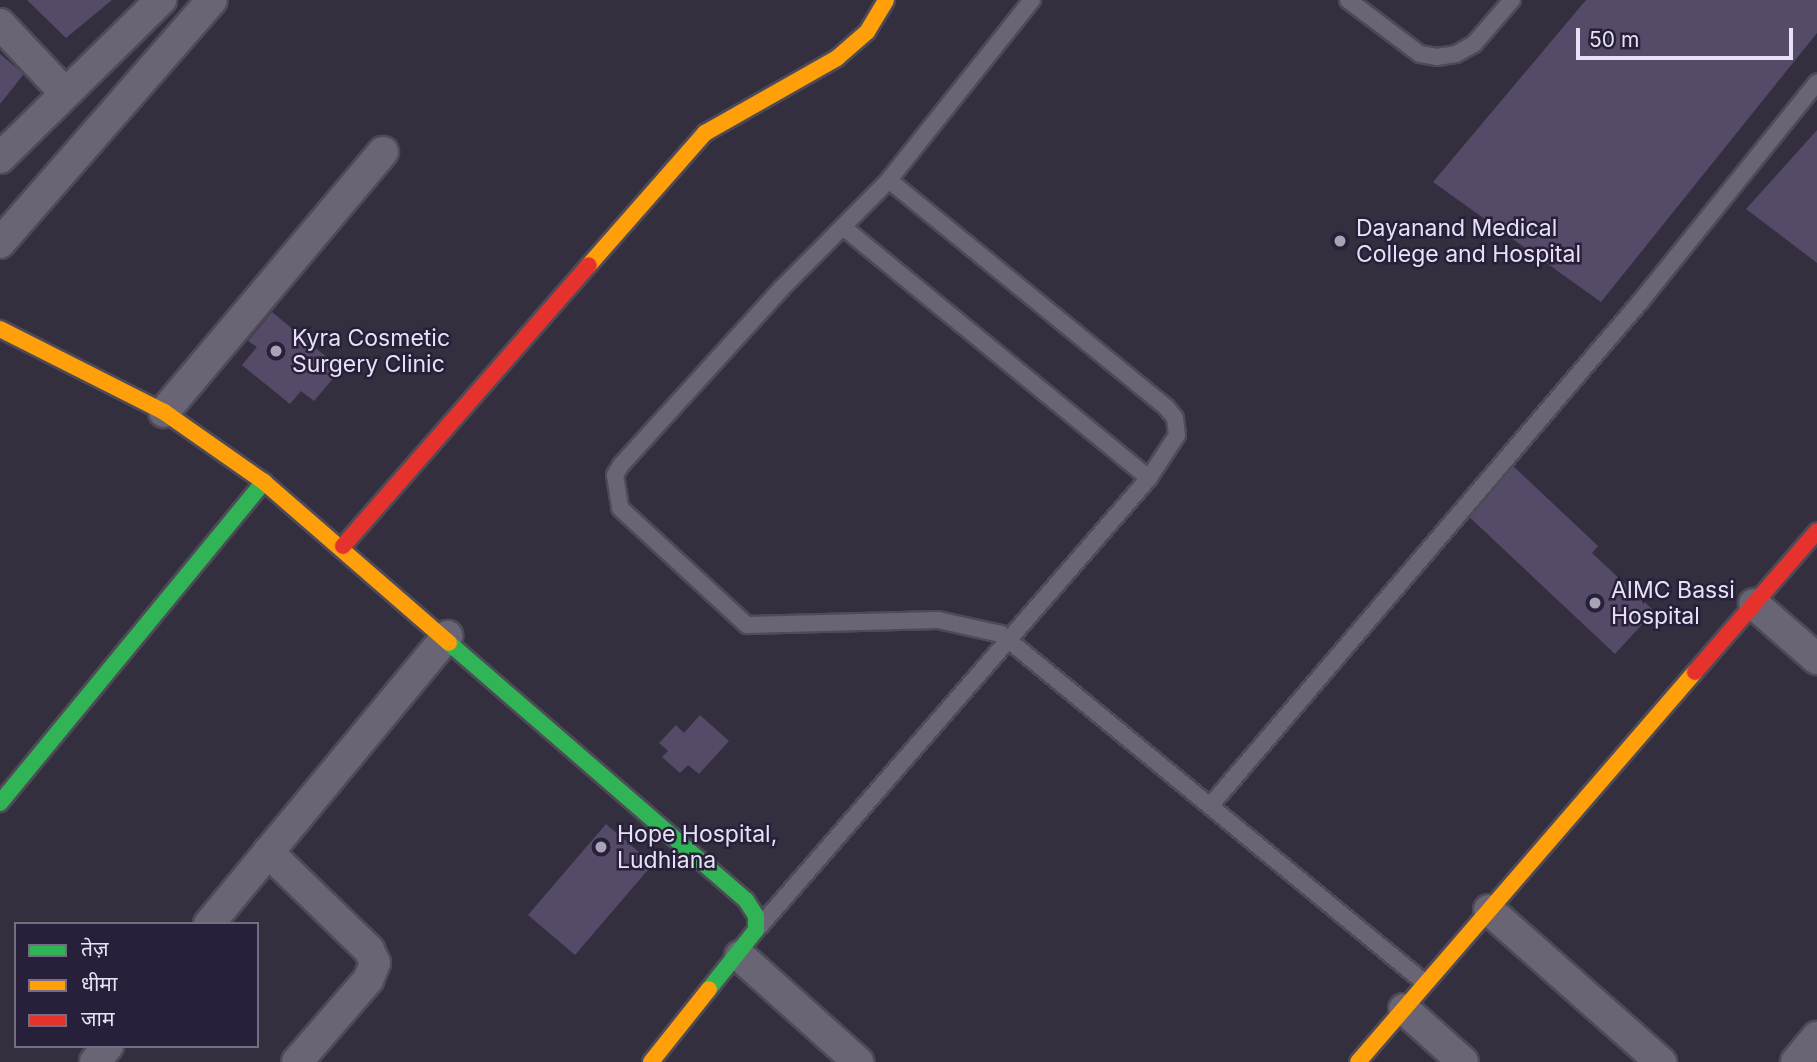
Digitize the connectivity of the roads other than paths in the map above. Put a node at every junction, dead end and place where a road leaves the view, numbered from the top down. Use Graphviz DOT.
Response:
graph roads {
  1 [pos="161,0"];
  2 [pos="212,0"];
  3 [pos="886,0"];
  4 [pos="1032,0"];
  5 [pos="1348,0"];
  6 [pos="1512,0"];
  7 [pos="0,24"];
  8 [pos="1817,83"];
  9 [pos="65,93"];
  10 [pos="383,152"];
  11 [pos="0,158"];
  12 [pos="889,180"];
  13 [pos="843,227"];
  14 [pos="0,243"];
  15 [pos="0,329"];
  16 [pos="164,412"];
  17 [pos="1149,478"];
  18 [pos="264,482"];
  19 [pos="1817,531"];
  20 [pos="343,546"];
  21 [pos="1754,604"];
  22 [pos="447,636"];
  23 [pos="1009,640"];
  24 [pos="1817,659"];
  25 [pos="0,803"];
  26 [pos="1210,806"];
  27 [pos="268,852"];
  28 [pos="1489,910"];
  29 [pos="211,922"];
  30 [pos="756,930"];
  31 [pos="740,956"];
  32 [pos="1425,984"];
  33 [pos="1404,1009"];
  34 [pos="1817,1037"];
  35 [pos="106,1048"];
  36 [pos="94,1062"];
  37 [pos="297,1062"];
  38 [pos="652,1062"];
  39 [pos="858,1062"];
  40 [pos="1358,1062"];
  41 [pos="1463,1062"];
  42 [pos="1661,1062"];
  43 [pos="1796,1062"];
  1 -- 9 [label="street"];
  2 -- 14 [label="street"];
  3 -- 20 [label="street"];
  4 -- 12 [label="lane"];
  5 -- 6 [label="lane"];
  7 -- 9 [label="street"];
  8 -- 26 [label="lane"];
  9 -- 11 [label="street"];
  10 -- 16 [label="street"];
  12 -- 13 [label="lane"];
  12 -- 17 [label="lane"];
  13 -- 17 [label="lane"];
  13 -- 23 [label="lane"];
  15 -- 16 [label="street"];
  16 -- 18 [label="street"];
  17 -- 23 [label="lane"];
  18 -- 20 [label="street"];
  18 -- 25 [label="street"];
  19 -- 21 [label="street"];
  20 -- 22 [label="street"];
  21 -- 24 [label="street"];
  21 -- 28 [label="street"];
  22 -- 27 [label="street"];
  22 -- 30 [label="street"];
  23 -- 26 [label="lane"];
  23 -- 30 [label="lane"];
  26 -- 32 [label="lane"];
  27 -- 29 [label="street"];
  27 -- 37 [label="street"];
  28 -- 32 [label="street"];
  28 -- 42 [label="street"];
  30 -- 31 [label="street"];
  31 -- 38 [label="street"];
  31 -- 39 [label="street"];
  32 -- 33 [label="street"];
  33 -- 40 [label="street"];
  33 -- 41 [label="street"];
  34 -- 43 [label="street"];
  35 -- 36 [label="street"];
}
